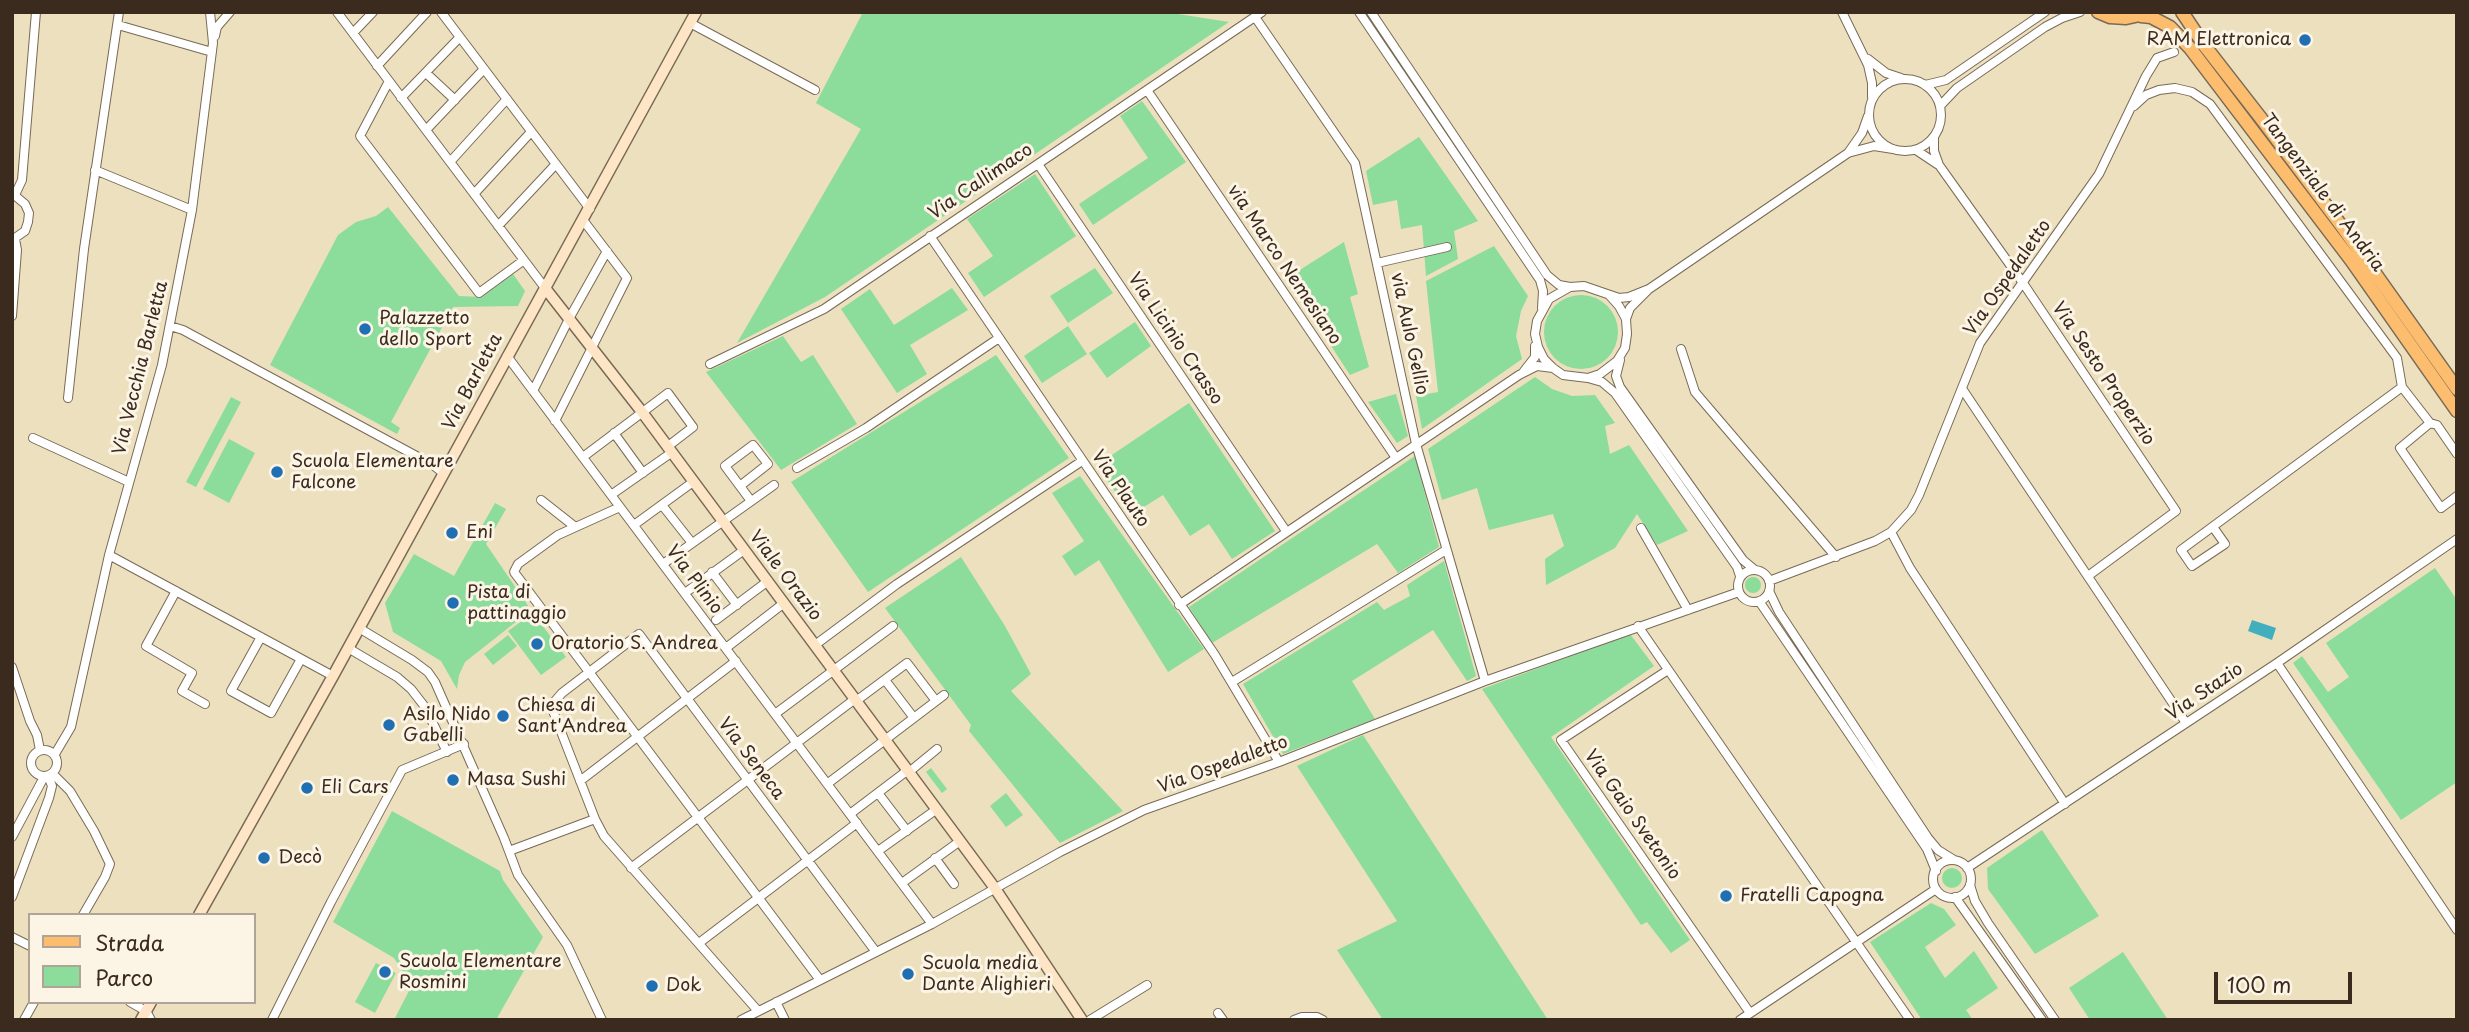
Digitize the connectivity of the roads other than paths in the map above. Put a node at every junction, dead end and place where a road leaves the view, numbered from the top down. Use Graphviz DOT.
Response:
graph roads {
  1 [pos="36,12"];
  2 [pos="119,12"];
  3 [pos="210,12"];
  4 [pos="230,12"];
  5 [pos="337,12"];
  6 [pos="373,12"];
  7 [pos="427,12"];
  8 [pos="441,12"];
  9 [pos="1359,12"];
  10 [pos="1371,12"];
  11 [pos="1842,12"];
  12 [pos="2045,12"];
  13 [pos="2080,12"];
  14 [pos="2098,12"];
  15 [pos="2182,12"];
  16 [pos="2146,14"];
  17 [pos="1258,15"];
  18 [pos="693,18"];
  19 [pos="118,25"];
  20 [pos="353,33"];
  21 [pos="460,37"];
  22 [pos="212,47"];
  23 [pos="2174,52"];
  24 [pos="1863,54"];
  25 [pos="377,65"];
  26 [pos="484,69"];
  27 [pos="426,73"];
  28 [pos="1905,79"];
  29 [pos="389,81"];
  30 [pos="1925,85"];
  31 [pos="815,90"];
  32 [pos="1147,90"];
  33 [pos="401,98"];
  34 [pos="507,99"];
  35 [pos="455,100"];
  36 [pos="1871,103"];
  37 [pos="1940,106"];
  38 [pos="2132,108"];
  39 [pos="1869,115"];
  40 [pos="426,130"];
  41 [pos="531,132"];
  42 [pos="1934,137"];
  43 [pos="1894,149"];
  44 [pos="1916,149"];
  45 [pos="1848,153"];
  46 [pos="450,162"];
  47 [pos="556,164"];
  48 [pos="1038,164"];
  49 [pos="1939,165"];
  50 [pos="95,170"];
  51 [pos="474,194"];
  52 [pos="14,195"];
  53 [pos="590,209"];
  54 [pos="192,211"];
  55 [pos="583,220"];
  56 [pos="498,226"];
  57 [pos="930,236"];
  58 [pos="13,239"];
  59 [pos="1447,247"];
  60 [pos="607,251"];
  61 [pos="524,260"];
  62 [pos="1377,263"];
  63 [pos="2023,283"];
  64 [pos="1570,287"];
  65 [pos="545,288"];
  66 [pos="1649,289"];
  67 [pos="1610,296"];
  68 [pos="1542,308"];
  69 [pos="12,316"];
  70 [pos="570,317"];
  71 [pos="1626,319"];
  72 [pos="170,326"];
  73 [pos="1535,334"];
  74 [pos="999,338"];
  75 [pos="593,347"];
  76 [pos="1625,348"];
  77 [pos="1681,349"];
  78 [pos="507,356"];
  79 [pos="710,364"];
  80 [pos="1553,368"];
  81 [pos="1519,375"];
  82 [pos="1588,378"];
  83 [pos="2402,387"];
  84 [pos="2457,389"];
  85 [pos="1963,390"];
  86 [pos="533,391"];
  87 [pos="68,398"];
  88 [pos="2457,411"];
  89 [pos="642,412"];
  90 [pos="555,421"];
  91 [pos="2430,423"];
  92 [pos="614,433"];
  93 [pos="33,438"];
  94 [pos="1416,444"];
  95 [pos="669,450"];
  96 [pos="2457,454"];
  97 [pos="583,457"];
  98 [pos="1396,458"];
  99 [pos="1082,461"];
  100 [pos="797,468"];
  101 [pos="643,473"];
  102 [pos="444,474"];
  103 [pos="129,482"];
  104 [pos="693,482"];
  105 [pos="774,485"];
  106 [pos="740,486"];
  107 [pos="611,495"];
  108 [pos="2457,496"];
  109 [pos="541,500"];
  110 [pos="751,501"];
  111 [pos="662,505"];
  112 [pos="620,507"];
  113 [pos="723,522"];
  114 [pos="634,525"];
  115 [pos="574,526"];
  116 [pos="2213,527"];
  117 [pos="1641,528"];
  118 [pos="1286,531"];
  119 [pos="1891,533"];
  120 [pos="2457,539"];
  121 [pos="691,543"];
  122 [pos="744,550"];
  123 [pos="1446,550"];
  124 [pos="110,555"];
  125 [pos="1836,556"];
  126 [pos="663,564"];
  127 [pos="1755,570"];
  128 [pos="712,572"];
  129 [pos="1740,576"];
  130 [pos="2088,576"];
  131 [pos="768,581"];
  132 [pos="1769,581"];
  133 [pos="176,591"];
  134 [pos="1769,591"];
  135 [pos="1739,592"];
  136 [pos="685,593"];
  137 [pos="1759,601"];
  138 [pos="784,603"];
  139 [pos="737,605"];
  140 [pos="1180,605"];
  141 [pos="1688,610"];
  142 [pos="716,620"];
  143 [pos="893,626"];
  144 [pos="1638,626"];
  145 [pos="359,628"];
  146 [pos="261,637"];
  147 [pos="815,645"];
  148 [pos="348,648"];
  149 [pos="726,648"];
  150 [pos="301,659"];
  151 [pos="736,662"];
  152 [pos="2277,663"];
  153 [pos="12,667"];
  154 [pos="1668,670"];
  155 [pos="834,671"];
  156 [pos="590,673"];
  157 [pos="333,676"];
  158 [pos="885,680"];
  159 [pos="1485,681"];
  160 [pos="1232,682"];
  161 [pos="944,695"];
  162 [pos="687,699"];
  163 [pos="856,700"];
  164 [pos="936,701"];
  165 [pos="205,704"];
  166 [pos="775,714"];
  167 [pos="914,718"];
  168 [pos="2186,723"];
  169 [pos="637,736"];
  170 [pos="885,740"];
  171 [pos="797,742"];
  172 [pos="464,744"];
  173 [pos="937,749"];
  174 [pos="40,750"];
  175 [pos="447,752"];
  176 [pos="55,754"];
  177 [pos="1279,762"];
  178 [pos="908,771"];
  179 [pos="45,777"];
  180 [pos="747,780"];
  181 [pos="580,781"];
  182 [pos="827,784"];
  183 [pos="878,793"];
  184 [pos="2065,804"];
  185 [pos="937,809"];
  186 [pos="850,814"];
  187 [pos="698,817"];
  188 [pos="594,819"];
  189 [pos="857,823"];
  190 [pos="906,831"];
  191 [pos="12,837"];
  192 [pos="960,841"];
  193 [pos="509,851"];
  194 [pos="878,851"];
  195 [pos="935,858"];
  196 [pos="1954,860"];
  197 [pos="807,861"];
  198 [pos="631,868"];
  199 [pos="1967,868"];
  200 [pos="1936,871"];
  201 [pos="902,883"];
  202 [pos="954,884"];
  203 [pos="1970,885"];
  204 [pos="994,887"];
  205 [pos="1937,889"];
  206 [pos="12,897"];
  207 [pos="759,897"];
  208 [pos="1955,897"];
  209 [pos="84,913"];
  210 [pos="200,913"];
  211 [pos="932,923"];
  212 [pos="2457,930"];
  213 [pos="12,937"];
  214 [pos="1857,942"];
  215 [pos="699,943"];
  216 [pos="28,945"];
  217 [pos="876,952"];
  218 [pos="820,980"];
  219 [pos="1147,985"];
  220 [pos="776,1002"];
  221 [pos="33,1004"];
  222 [pos="758,1011"];
  223 [pos="1750,1013"];
  224 [pos="1320,1018"];
  225 [pos="24,1020"];
  226 [pos="272,1020"];
  227 [pos="602,1020"];
  228 [pos="741,1020"];
  229 [pos="785,1020"];
  230 [pos="1082,1020"];
  231 [pos="1090,1020"];
  232 [pos="1294,1020"];
  233 [pos="1740,1020"];
  234 [pos="1910,1020"];
  235 [pos="2042,1020"];
  236 [pos="2055,1020"];
  1 -- 52 [label="street"];
  2 -- 19 [label="street"];
  3 -- 22 [label="street, Via Vecchia Barletta"];
  4 -- 22 [label="street"];
  5 -- 20 [label="street"];
  6 -- 20 [label="street"];
  7 -- 25 [label="street"];
  8 -- 21 [label="street"];
  9 -- 68 [label="street"];
  10 -- 64 [label="street"];
  11 -- 24 [label="street"];
  12 -- 30 [label="street"];
  13 -- 37 [label="street"];
  14 -- 16 [label="main road, Tangenziale di Andria"];
  15 -- 84 [label="main road, Tangenziale di Andria"];
  16 -- 88 [label="main road, Tangenziale di Andria"];
  17 -- 32 [label="street, Via Callimaco"];
  17 -- 62 [label="street, via Aulo Gellio"];
  18 -- 31 [label="street"];
  18 -- 53 [label="main road, Via Barletta"];
  19 -- 22 [label="street"];
  19 -- 50 [label="street"];
  20 -- 25 [label="street"];
  21 -- 26 [label="street"];
  21 -- 27 [label="street"];
  22 -- 54 [label="street, Via Vecchia Barletta"];
  23 -- 38 [label="street, Via Ospedaletto"];
  24 -- 28 [label="street"];
  24 -- 36 [label="street"];
  25 -- 29 [label="street"];
  26 -- 34 [label="street"];
  26 -- 35 [label="street"];
  27 -- 33 [label="street"];
  27 -- 35 [label="street"];
  28 -- 30 [label="street"];
  28 -- 36 [label="street"];
  29 -- 33 [label="street"];
  29 -- 61 [label="street"];
  30 -- 37 [label="street"];
  32 -- 48 [label="street, Via Callimaco"];
  32 -- 98 [label="street, via Marco Nemesiano"];
  33 -- 40 [label="street"];
  34 -- 41 [label="street"];
  34 -- 46 [label="street"];
  35 -- 40 [label="street"];
  36 -- 39 [label="street"];
  37 -- 42 [label="street"];
  38 -- 63 [label="street, Via Ospedaletto"];
  38 -- 83 [label="street"];
  39 -- 43 [label="street"];
  39 -- 45 [label="street"];
  40 -- 46 [label="street"];
  41 -- 47 [label="street"];
  41 -- 51 [label="street"];
  42 -- 44 [label="street"];
  42 -- 49 [label="street, Via Sesto Properzio"];
  43 -- 44 [label="street"];
  43 -- 45 [label="street"];
  44 -- 49 [label="street, Via Sesto Properzio"];
  45 -- 66 [label="street"];
  46 -- 51 [label="street"];
  47 -- 53 [label="street"];
  47 -- 56 [label="street"];
  48 -- 57 [label="street, Via Callimaco"];
  48 -- 118 [label="street, Via Licinio Crasso"];
  49 -- 63 [label="street, Via Sesto Properzio"];
  50 -- 54 [label="street"];
  50 -- 87 [label="street"];
  51 -- 56 [label="street"];
  52 -- 58 [label="street"];
  53 -- 55 [label="main road, Via Barletta"];
  54 -- 72 [label="street, Via Vecchia Barletta"];
  55 -- 60 [label="street"];
  55 -- 65 [label="main road, Via Barletta"];
  56 -- 61 [label="street"];
  57 -- 74 [label="street, Via Plauto"];
  57 -- 79 [label="street, Via Callimaco"];
  58 -- 69 [label="street"];
  59 -- 62 [label="street"];
  60 -- 70 [label="street"];
  60 -- 75 [label="street"];
  61 -- 65 [label="street"];
  62 -- 94 [label="street, via Aulo Gellio"];
  63 -- 85 [label="street, Via Ospedaletto"];
  63 -- 130 [label="street, Via Sesto Properzio"];
  64 -- 67 [label="street"];
  64 -- 68 [label="street"];
  65 -- 70 [label="main road, Viale Orazio"];
  65 -- 78 [label="main road, Via Barletta"];
  66 -- 67 [label="street"];
  66 -- 71 [label="street"];
  67 -- 71 [label="street"];
  68 -- 73 [label="street"];
  70 -- 75 [label="main road, Viale Orazio"];
  70 -- 86 [label="street"];
  71 -- 76 [label="street"];
  72 -- 102 [label="street"];
  72 -- 103 [label="street, Via Vecchia Barletta"];
  73 -- 80 [label="street"];
  73 -- 81 [label="street"];
  74 -- 99 [label="street, Via Plauto"];
  74 -- 100 [label="street"];
  75 -- 89 [label="main road, Viale Orazio"];
  75 -- 90 [label="street"];
  76 -- 82 [label="street"];
  76 -- 127 [label="street"];
  77 -- 125 [label="street"];
  78 -- 86 [label="street, Via Plinio"];
  78 -- 102 [label="main road, Via Barletta"];
  80 -- 81 [label="street"];
  80 -- 82 [label="street"];
  81 -- 94 [label="street"];
  82 -- 129 [label="street"];
  83 -- 91 [label="street"];
  83 -- 116 [label="street"];
  85 -- 119 [label="street, Via Ospedaletto"];
  85 -- 130 [label="street"];
  86 -- 90 [label="street, Via Plinio"];
  89 -- 92 [label="street"];
  89 -- 95 [label="main road, Viale Orazio"];
  89 -- 95 [label="street"];
  90 -- 97 [label="street, Via Plinio"];
  91 -- 96 [label="street"];
  91 -- 108 [label="street"];
  92 -- 97 [label="street"];
  92 -- 101 [label="street"];
  93 -- 103 [label="street"];
  94 -- 98 [label="street"];
  94 -- 123 [label="street, via Aulo Gellio"];
  95 -- 101 [label="street"];
  95 -- 104 [label="main road, Viale Orazio"];
  97 -- 107 [label="street, Via Plinio"];
  98 -- 118 [label="street"];
  99 -- 140 [label="street, Via Plauto"];
  99 -- 147 [label="street"];
  101 -- 107 [label="street"];
  102 -- 145 [label="main road, Via Barletta"];
  103 -- 124 [label="street, Via Vecchia Barletta"];
  104 -- 111 [label="street"];
  104 -- 113 [label="main road, Viale Orazio"];
  105 -- 110 [label="street"];
  106 -- 106 [label="street"];
  106 -- 110 [label="street"];
  107 -- 112 [label="street, Via Plinio"];
  109 -- 115 [label="street"];
  110 -- 113 [label="street"];
  111 -- 114 [label="street"];
  111 -- 121 [label="street"];
  112 -- 114 [label="street, Via Plinio"];
  112 -- 115 [label="street"];
  113 -- 121 [label="street"];
  113 -- 122 [label="main road, Viale Orazio"];
  114 -- 126 [label="street, Via Plinio"];
  115 -- 156 [label="street"];
  116 -- 116 [label="street"];
  117 -- 141 [label="street"];
  118 -- 140 [label="street"];
  119 -- 125 [label="street, Via Ospedaletto"];
  119 -- 184 [label="street"];
  120 -- 152 [label="street, Via Stazio"];
  121 -- 126 [label="street"];
  122 -- 128 [label="street"];
  122 -- 131 [label="main road, Viale Orazio"];
  123 -- 159 [label="street, via Aulo Gellio"];
  123 -- 160 [label="street"];
  124 -- 133 [label="street"];
  124 -- 176 [label="street, Via Vecchia Barletta"];
  125 -- 132 [label="street, Via Ospedaletto"];
  126 -- 136 [label="street, Via Plinio"];
  127 -- 129 [label="street"];
  127 -- 132 [label="street"];
  128 -- 136 [label="street"];
  128 -- 139 [label="street"];
  129 -- 135 [label="street"];
  130 -- 168 [label="street"];
  131 -- 138 [label="main road, Viale Orazio"];
  131 -- 139 [label="street"];
  132 -- 134 [label="street"];
  133 -- 146 [label="street"];
  133 -- 165 [label="street"];
  134 -- 137 [label="street"];
  134 -- 196 [label="street"];
  135 -- 137 [label="street"];
  135 -- 141 [label="street, Via Ospedaletto"];
  136 -- 149 [label="street, Via Plinio"];
  137 -- 200 [label="street"];
  138 -- 147 [label="main road, Viale Orazio"];
  138 -- 149 [label="street"];
  139 -- 142 [label="street"];
  140 -- 160 [label="street, Via Plauto"];
  141 -- 144 [label="street, Via Ospedaletto"];
  143 -- 155 [label="street"];
  144 -- 154 [label="street"];
  144 -- 159 [label="street, Via Ospedaletto"];
  145 -- 148 [label="main road, Via Barletta"];
  145 -- 172 [label="street"];
  146 -- 150 [label="street"];
  146 -- 150 [label="street"];
  147 -- 155 [label="main road, Viale Orazio"];
  148 -- 157 [label="main road, Via Barletta"];
  148 -- 175 [label="street"];
  149 -- 151 [label="street, Via Plinio"];
  150 -- 157 [label="street"];
  151 -- 162 [label="street"];
  151 -- 166 [label="street, Via Plinio"];
  152 -- 168 [label="street, Via Stazio"];
  152 -- 212 [label="street"];
  153 -- 174 [label="street"];
  154 -- 214 [label="street"];
  154 -- 223 [label="street, Via Gaio Svetonio"];
  155 -- 163 [label="main road, Viale Orazio"];
  155 -- 166 [label="street"];
  156 -- 162 [label="street, Via Seneca"];
  156 -- 169 [label="street"];
  156 -- 181 [label="street"];
  157 -- 210 [label="main road, Via Barletta"];
  158 -- 163 [label="street"];
  158 -- 164 [label="street"];
  158 -- 167 [label="street"];
  159 -- 177 [label="street, Via Ospedaletto"];
  160 -- 177 [label="street, Via Plauto"];
  161 -- 164 [label="street"];
  162 -- 169 [label="street"];
  162 -- 180 [label="street, Via Seneca"];
  163 -- 170 [label="main road, Viale Orazio"];
  163 -- 171 [label="street"];
  164 -- 167 [label="street"];
  166 -- 171 [label="street, Via Plinio"];
  167 -- 170 [label="street"];
  168 -- 184 [label="street, Via Stazio"];
  169 -- 181 [label="street"];
  169 -- 187 [label="street"];
  170 -- 178 [label="main road, Viale Orazio"];
  170 -- 182 [label="street"];
  171 -- 180 [label="street"];
  171 -- 182 [label="street, Via Plinio"];
  172 -- 175 [label="street"];
  172 -- 193 [label="street"];
  173 -- 178 [label="street"];
  174 -- 176 [label="street"];
  174 -- 179 [label="street"];
  175 -- 226 [label="street"];
  176 -- 179 [label="street"];
  177 -- 204 [label="street, Via Ospedaletto"];
  178 -- 183 [label="street"];
  178 -- 185 [label="main road, Viale Orazio"];
  179 -- 191 [label="street"];
  179 -- 206 [label="street"];
  179 -- 209 [label="street"];
  180 -- 187 [label="street"];
  180 -- 197 [label="street, Via Seneca"];
  181 -- 188 [label="street"];
  182 -- 186 [label="street, Via Plinio"];
  183 -- 186 [label="street"];
  183 -- 190 [label="street"];
  184 -- 199 [label="street, Via Stazio"];
  185 -- 190 [label="street"];
  185 -- 192 [label="main road, Viale Orazio"];
  186 -- 189 [label="street, Via Plinio"];
  187 -- 198 [label="street"];
  187 -- 207 [label="street"];
  188 -- 193 [label="street"];
  188 -- 198 [label="street"];
  189 -- 194 [label="street, Via Plinio"];
  189 -- 197 [label="street"];
  190 -- 194 [label="street"];
  192 -- 195 [label="street"];
  192 -- 204 [label="main road, Viale Orazio"];
  193 -- 227 [label="street"];
  194 -- 201 [label="street, Via Plinio"];
  195 -- 201 [label="street"];
  195 -- 202 [label="street"];
  196 -- 199 [label="street"];
  196 -- 200 [label="street"];
  197 -- 207 [label="street"];
  197 -- 217 [label="street, Via Seneca"];
  198 -- 215 [label="street"];
  199 -- 203 [label="street"];
  200 -- 205 [label="street"];
  201 -- 211 [label="street, Via Plinio"];
  203 -- 208 [label="street"];
  203 -- 236 [label="street"];
  204 -- 211 [label="street, Via Ospedaletto"];
  204 -- 230 [label="main road, Viale Orazio"];
  205 -- 208 [label="street"];
  205 -- 214 [label="street"];
  207 -- 215 [label="street"];
  207 -- 218 [label="street"];
  208 -- 235 [label="street"];
  211 -- 217 [label="street, Via Ospedaletto"];
  213 -- 216 [label="street"];
  214 -- 223 [label="street"];
  214 -- 234 [label="street"];
  215 -- 222 [label="street"];
  217 -- 218 [label="street, Via Ospedaletto"];
  218 -- 220 [label="street, Via Ospedaletto"];
  219 -- 231 [label="street"];
  220 -- 222 [label="street, Via Ospedaletto"];
  220 -- 229 [label="street"];
  221 -- 225 [label="street"];
  222 -- 228 [label="street, Via Ospedaletto"];
  223 -- 233 [label="street"];
  224 -- 232 [label="street"];
}
